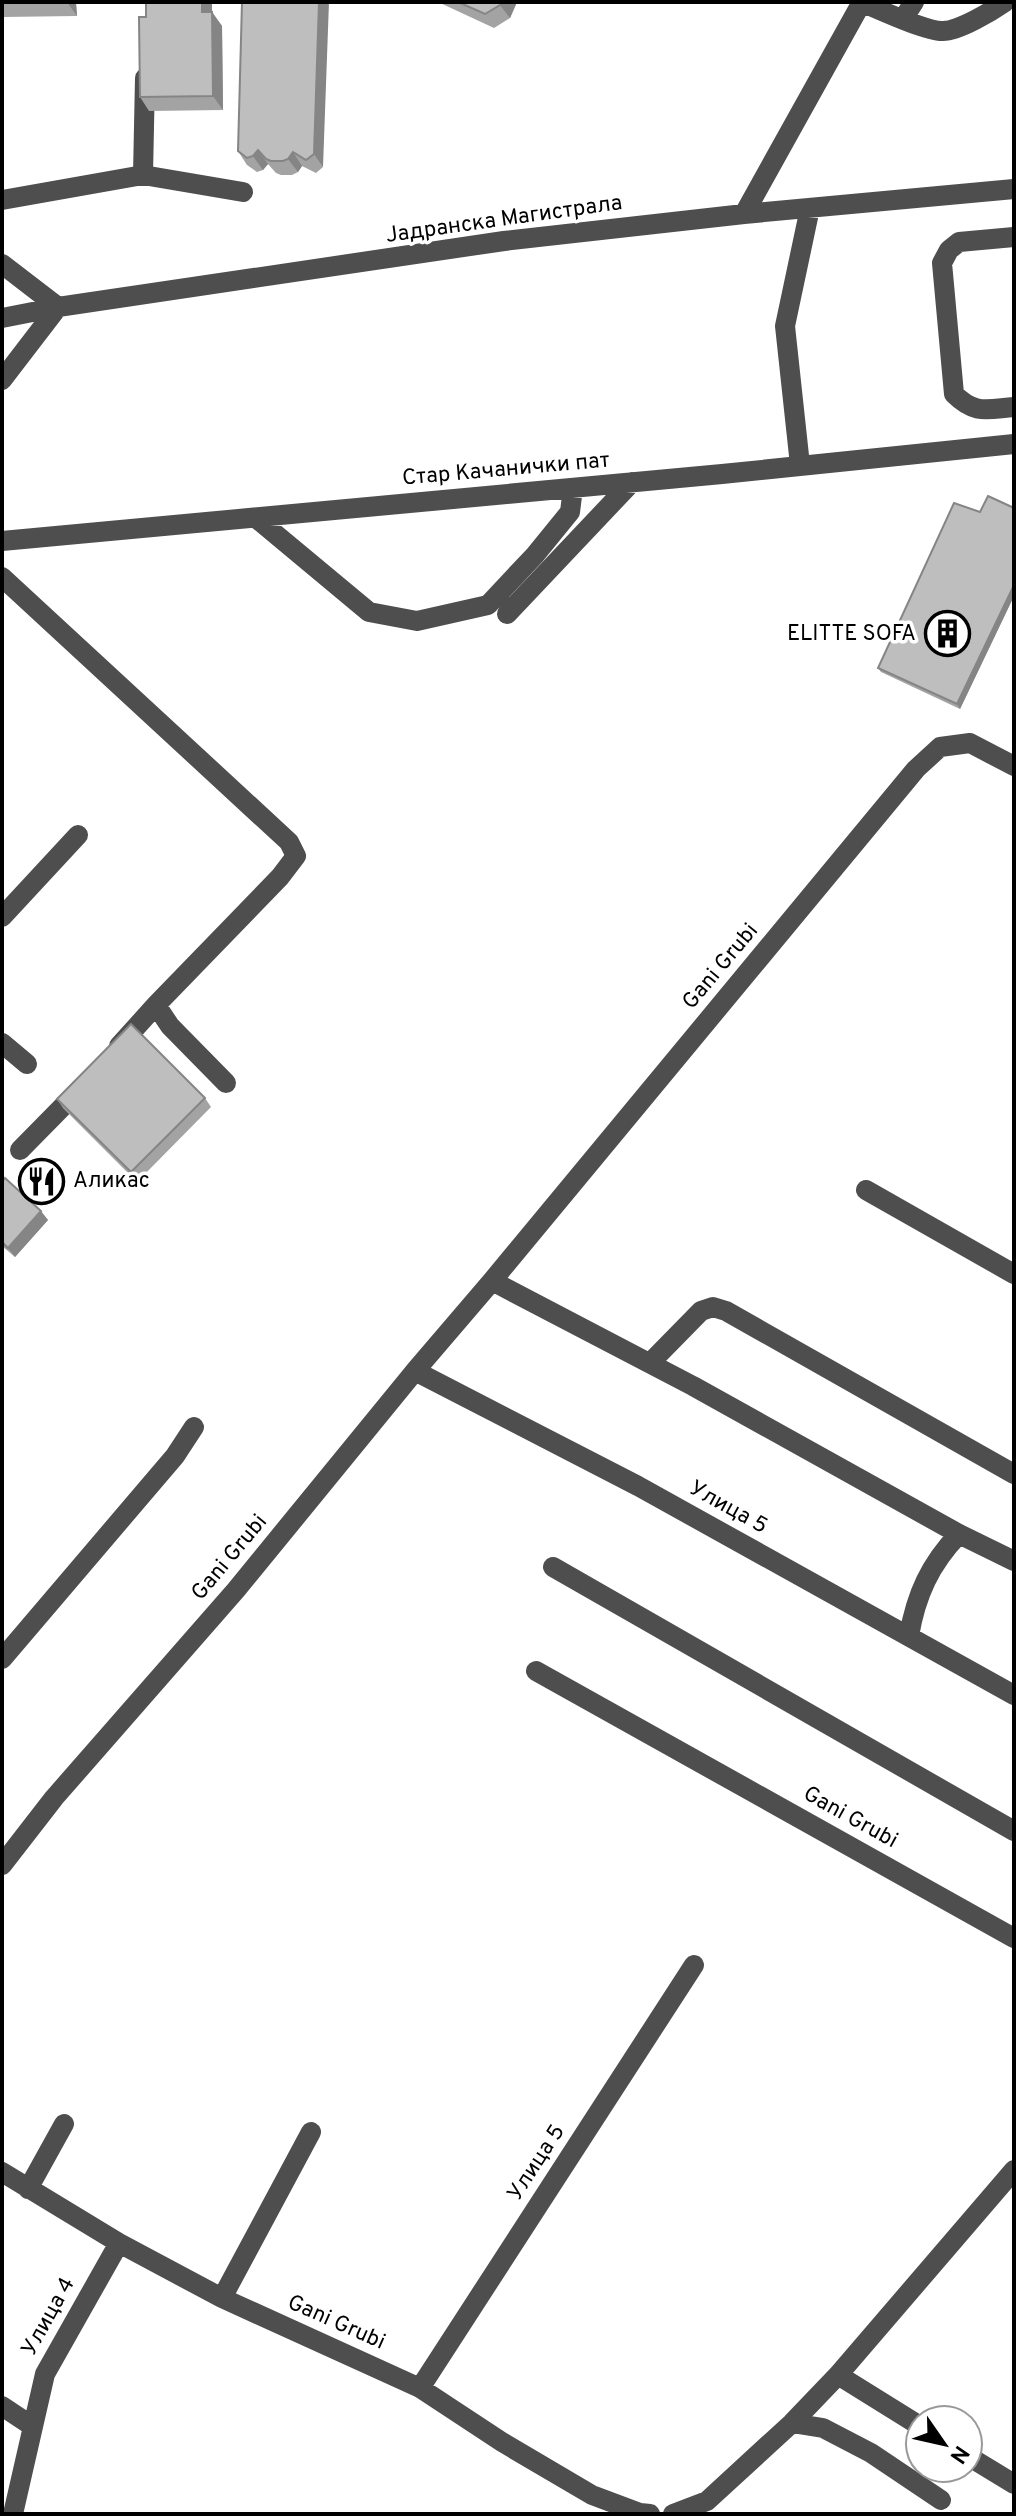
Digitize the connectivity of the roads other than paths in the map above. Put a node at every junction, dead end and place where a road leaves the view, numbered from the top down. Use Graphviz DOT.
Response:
graph roads {
  1 [pos="861,2"];
  2 [pos="1005,2"];
  3 [pos="908,10"];
  4 [pos="145,65"];
  5 [pos="143,175"];
  6 [pos="1014,189"];
  7 [pos="243,192"];
  8 [pos="2,200"];
  9 [pos="810,208"];
  10 [pos="744,214"];
  11 [pos="1014,237"];
  12 [pos="2,264"];
  13 [pos="58,307"];
  14 [pos="2,318"];
  15 [pos="2,380"];
  16 [pos="1014,407"];
  17 [pos="1014,444"];
  18 [pos="800,465"];
  19 [pos="632,482"];
  20 [pos="573,488"];
  21 [pos="256,518"];
  22 [pos="2,541"];
  23 [pos="2,577"];
  24 [pos="507,614"];
  25 [pos="1014,766"];
  26 [pos="78,835"];
  27 [pos="2,917"];
  28 [pos="156,1005"];
  29 [pos="2,1043"];
  30 [pos="27,1064"];
  31 [pos="226,1083"];
  32 [pos="20,1150"];
  33 [pos="866,1190"];
  34 [pos="1014,1274"];
  35 [pos="492,1281"];
  36 [pos="650,1363"];
  37 [pos="415,1371"];
  38 [pos="194,1427"];
  39 [pos="1014,1474"];
  40 [pos="959,1534"];
  41 [pos="1014,1561"];
  42 [pos="553,1567"];
  43 [pos="909,1636"];
  44 [pos="2,1659"];
  45 [pos="536,1671"];
  46 [pos="1014,1695"];
  47 [pos="1014,1831"];
  48 [pos="2,1865"];
  49 [pos="1014,1938"];
  50 [pos="694,1965"];
  51 [pos="64,2124"];
  52 [pos="311,2132"];
  53 [pos="1014,2170"];
  54 [pos="2,2172"];
  55 [pos="28,2189"];
  56 [pos="119,2243"];
  57 [pos="222,2298"];
  58 [pos="838,2375"];
  59 [pos="420,2388"];
  60 [pos="2,2406"];
  61 [pos="904,2416"];
  62 [pos="792,2423"];
  63 [pos="32,2426"];
  64 [pos="984,2466"];
  65 [pos="1014,2484"];
  66 [pos="941,2500"];
  67 [pos="10,2510"];
  68 [pos="650,2514"];
  69 [pos="673,2514"];
  1 -- 3 [label="street"];
  1 -- 10 [label="street"];
  2 -- 3 [label="street"];
  4 -- 5 [label="street"];
  5 -- 7 [label="street"];
  5 -- 8 [label="street"];
  6 -- 9 [label="street, Јадранска Магистрала"];
  9 -- 10 [label="street, Јадранска Магистрала"];
  9 -- 18 [label="street"];
  10 -- 13 [label="street, Јадранска Магистрала"];
  11 -- 16 [label="street"];
  12 -- 13 [label="street"];
  13 -- 14 [label="street, Јадранска Магистрала"];
  13 -- 15 [label="street"];
  17 -- 18 [label="street, Стар Качанички пат"];
  18 -- 19 [label="street, Стар Качанички пат"];
  19 -- 20 [label="street, Стар Качанички пат"];
  19 -- 24 [label="street"];
  20 -- 21 [label="street, Стар Качанички пат"];
  20 -- 21 [label="street"];
  21 -- 22 [label="street, Стар Качанички пат"];
  23 -- 28 [label="street"];
  25 -- 35 [label="street, Gani Grubi"];
  26 -- 27 [label="street"];
  28 -- 31 [label="street"];
  28 -- 32 [label="street"];
  29 -- 30 [label="street"];
  33 -- 34 [label="street"];
  35 -- 36 [label="street"];
  35 -- 37 [label="street, Gani Grubi"];
  36 -- 39 [label="street"];
  36 -- 40 [label="street"];
  37 -- 43 [label="street, Улица 5"];
  37 -- 48 [label="street, Gani Grubi"];
  38 -- 44 [label="street"];
  40 -- 41 [label="street"];
  40 -- 43 [label="street"];
  42 -- 47 [label="street"];
  43 -- 46 [label="street, Улица 5"];
  45 -- 49 [label="street, Gani Grubi"];
  50 -- 59 [label="street, Улица 5"];
  51 -- 55 [label="street"];
  52 -- 57 [label="street"];
  53 -- 58 [label="street"];
  54 -- 55 [label="street, Gani Grubi"];
  55 -- 56 [label="street, Gani Grubi"];
  56 -- 57 [label="street, Gani Grubi"];
  56 -- 63 [label="street, Улица 4"];
  57 -- 59 [label="street, Gani Grubi"];
  58 -- 61 [label="street"];
  58 -- 62 [label="street"];
  59 -- 68 [label="street, Gani Grubi"];
  60 -- 63 [label="street"];
  62 -- 66 [label="street"];
  62 -- 69 [label="street"];
  63 -- 67 [label="street, Улица 4"];
  64 -- 65 [label="street"];
}
